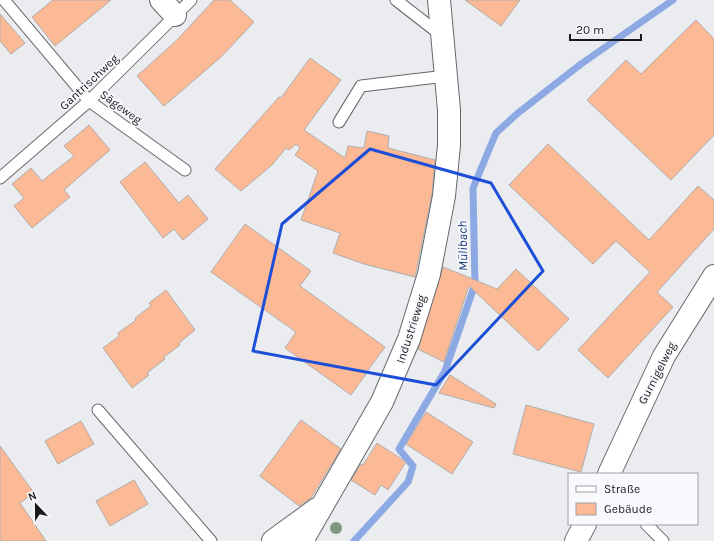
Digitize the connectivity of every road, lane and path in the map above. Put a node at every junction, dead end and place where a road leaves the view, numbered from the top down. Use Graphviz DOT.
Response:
graph roads {
  1 [pos="4,0"];
  2 [pos="191,0"];
  3 [pos="396,0"];
  4 [pos="439,0"];
  5 [pos="168,8"];
  6 [pos="441,35"];
  7 [pos="446,76"];
  8 [pos="89,101"];
  9 [pos="339,122"];
  10 [pos="185,170"];
  11 [pos="0,178"];
  12 [pos="714,276"];
  13 [pos="98,410"];
  14 [pos="609,473"];
  15 [pos="322,504"];
  16 [pos="584,525"];
  17 [pos="647,525"];
  18 [pos="211,541"];
  19 [pos="272,541"];
  20 [pos="302,541"];
  21 [pos="576,541"];
  22 [pos="663,541"];
  1 -- 8 [label="lane, Sägeweg"];
  2 -- 5 [label="lane, Gantrischweg"];
  3 -- 6 [label="lane"];
  4 -- 6 [label="street, Industrieweg"];
  5 -- 8 [label="lane, Gantrischweg"];
  6 -- 7 [label="street, Industrieweg"];
  7 -- 9 [label="lane"];
  7 -- 15 [label="street, Industrieweg"];
  8 -- 10 [label="lane, Sägeweg"];
  8 -- 11 [label="lane, Gantrischweg"];
  12 -- 14 [label="street, Gurnigelweg"];
  13 -- 18 [label="lane"];
  15 -- 19 [label="street, Industrieweg"];
  15 -- 20 [label="street"];
  16 -- 21 [label="street"];
  17 -- 22 [label="lane"];
}
